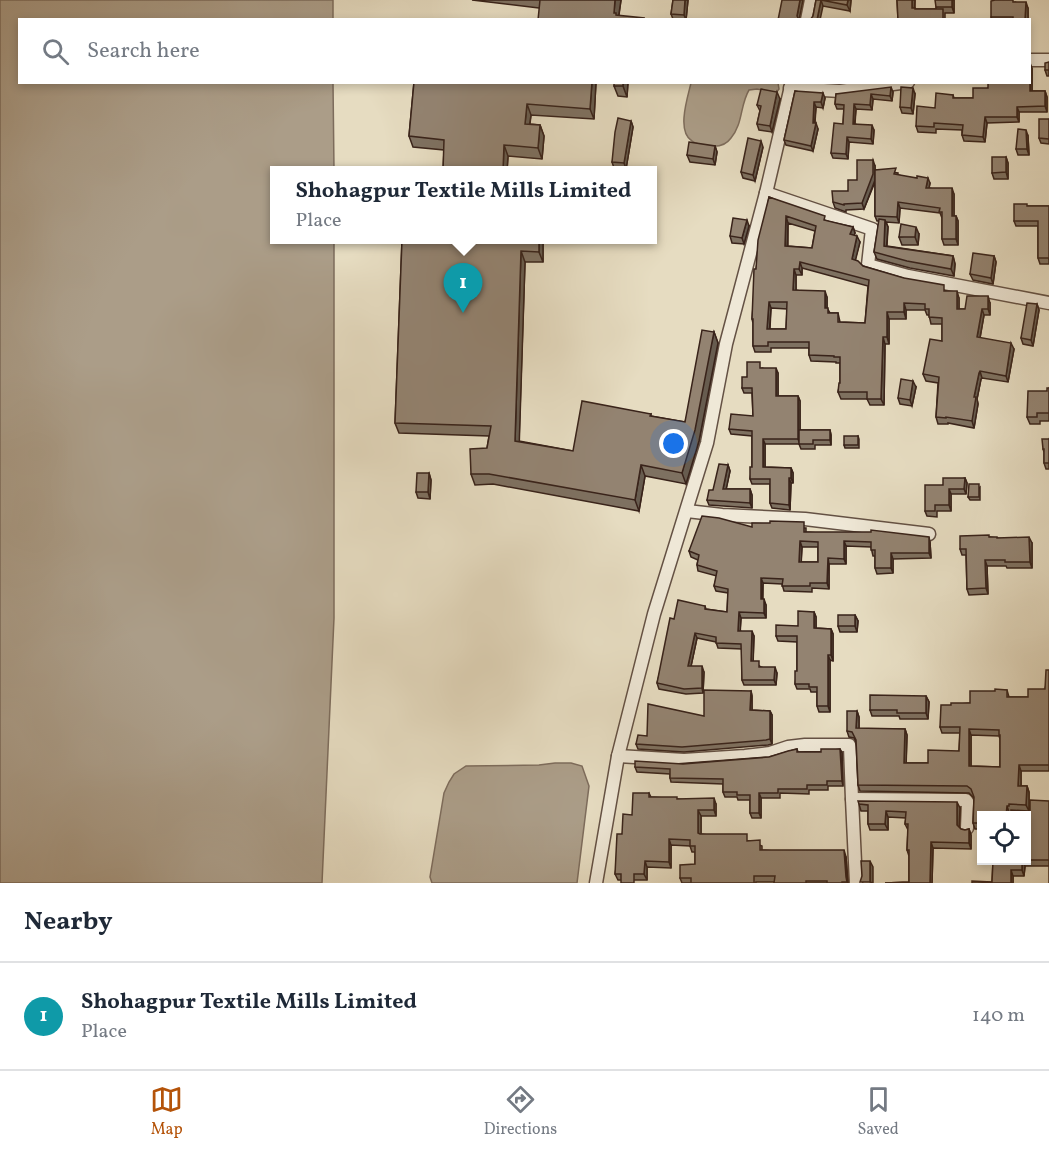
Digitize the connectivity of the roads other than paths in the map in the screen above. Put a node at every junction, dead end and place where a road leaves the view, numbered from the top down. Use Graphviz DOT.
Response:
graph roads {
  1 [pos="811,0"];
  2 [pos="807,18"];
  3 [pos="1031,60"];
  4 [pos="1049,60"];
  5 [pos="894,84"];
  6 [pos="791,85"];
  7 [pos="766,193"];
  8 [pos="1049,303"];
  9 [pos="687,511"];
  10 [pos="929,534"];
  11 [pos="618,756"];
  12 [pos="852,799"];
  13 [pos="967,828"];
  14 [pos="596,883"];
  15 [pos="856,883"];
  1 -- 2 [label="street"];
  3 -- 4 [label="street"];
  5 -- 6 [label="street"];
  6 -- 7 [label="street"];
  7 -- 8 [label="street"];
  7 -- 9 [label="street"];
  9 -- 10 [label="street"];
  9 -- 11 [label="street"];
  11 -- 12 [label="street"];
  11 -- 14 [label="street"];
  12 -- 13 [label="street"];
  12 -- 15 [label="street"];
}
